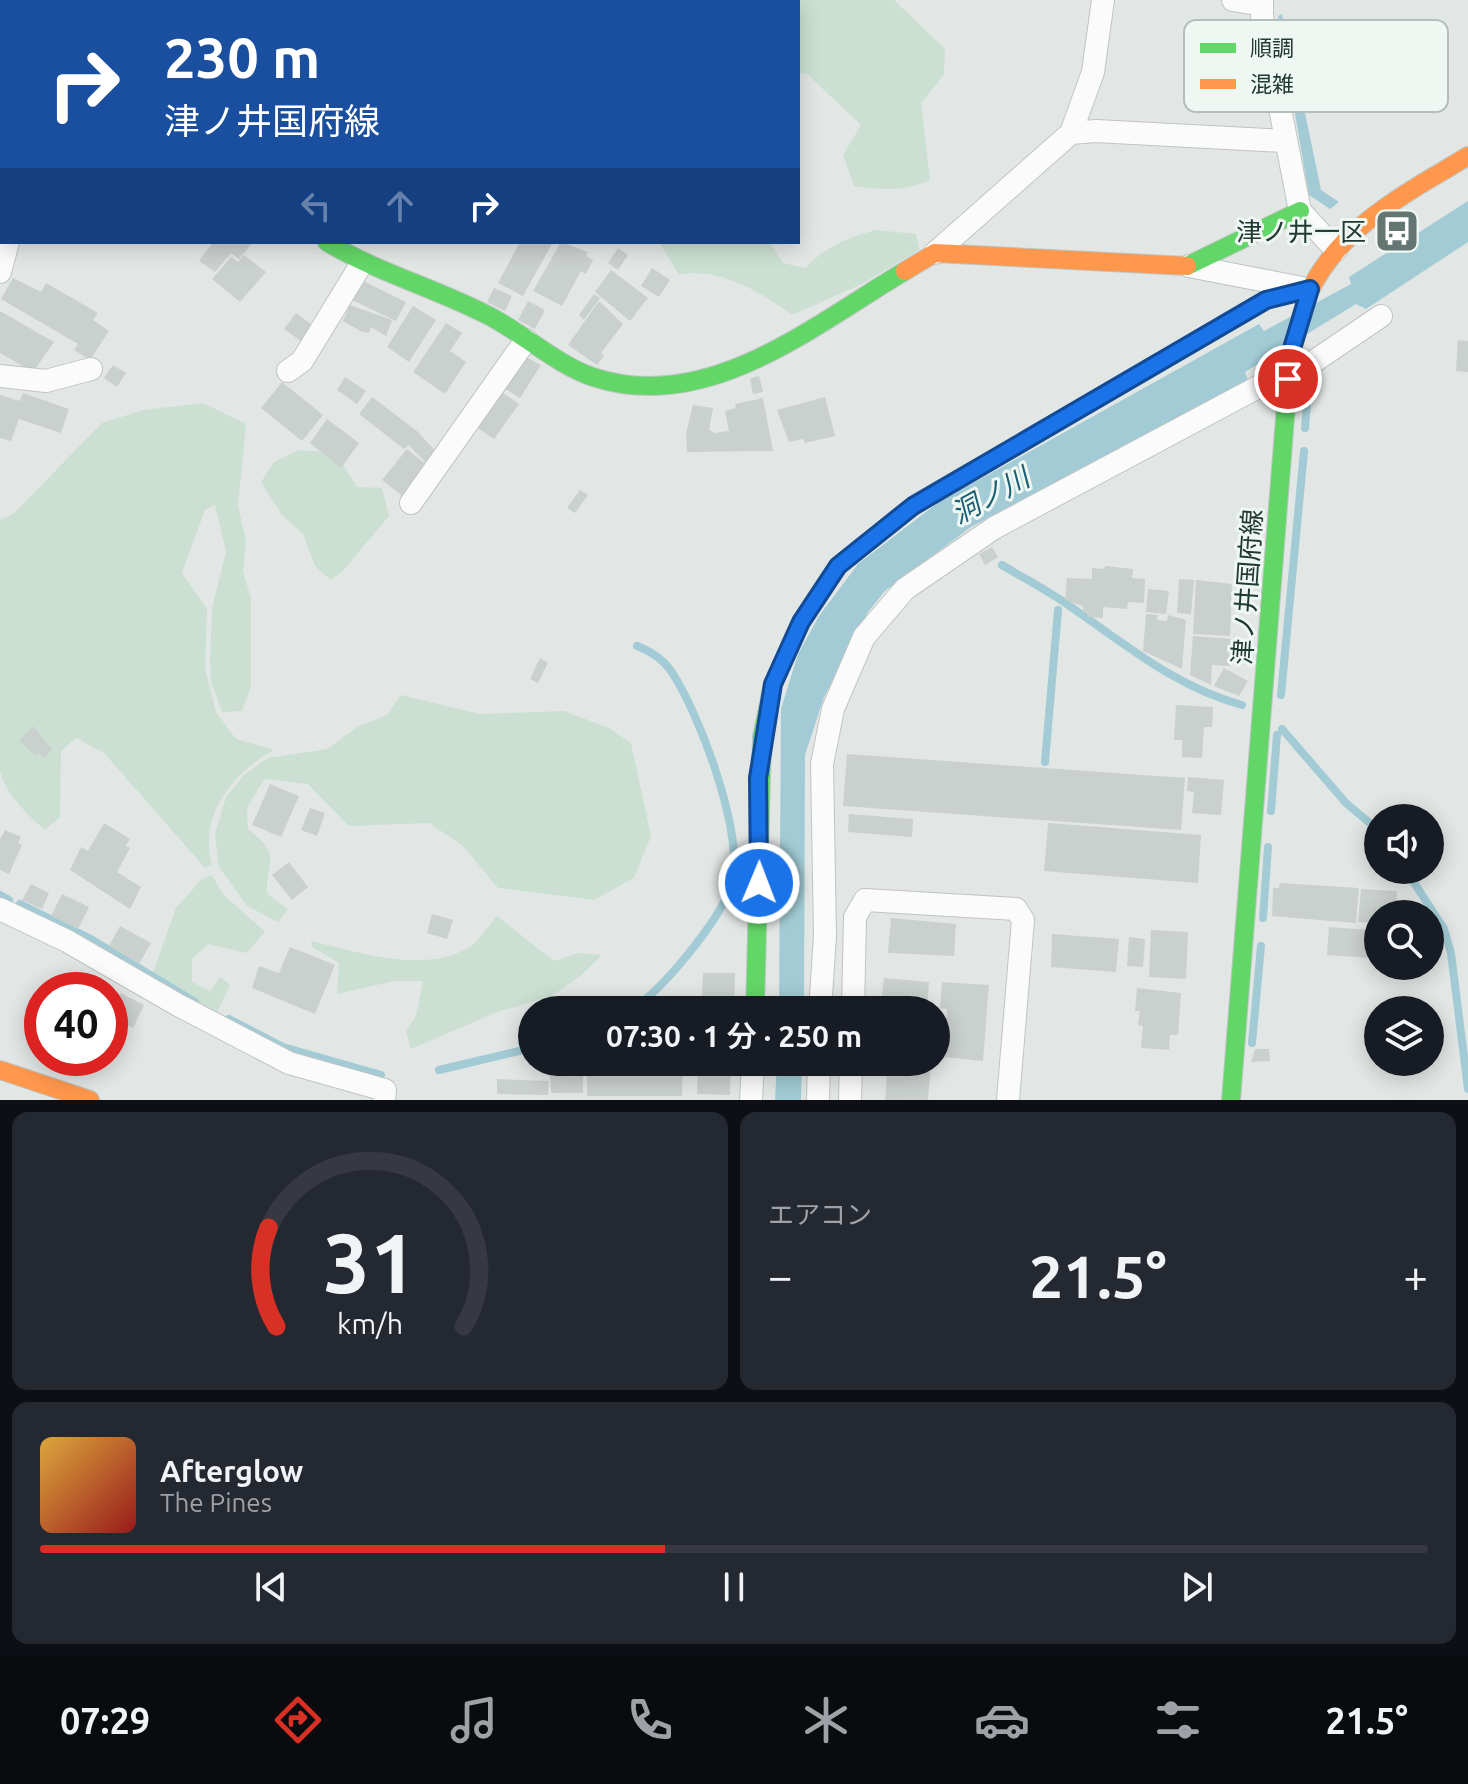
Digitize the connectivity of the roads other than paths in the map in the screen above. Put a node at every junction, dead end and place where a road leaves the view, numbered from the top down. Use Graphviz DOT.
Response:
graph roads {
  1 [pos="1103,0"];
  2 [pos="1233,0"];
  3 [pos="1262,2"];
  4 [pos="1279,112"];
  5 [pos="1071,133"];
  6 [pos="1284,141"];
  7 [pos="1468,156"];
  8 [pos="1300,211"];
  9 [pos="7,244"];
  10 [pos="330,244"];
  11 [pos="1336,250"];
  12 [pos="935,253"];
  13 [pos="362,263"];
  14 [pos="1189,266"];
  15 [pos="0,272"];
  16 [pos="1314,282"];
  17 [pos="1381,316"];
  18 [pos="526,340"];
  19 [pos="91,369"];
  20 [pos="288,371"];
  21 [pos="0,376"];
  22 [pos="1288,379"];
  23 [pos="411,503"];
  24 [pos="0,909"];
  25 [pos="755,996"];
  26 [pos="821,996"];
  27 [pos="853,996"];
  28 [pos="0,1070"];
  29 [pos="752,1076"];
  30 [pos="819,1076"];
  31 [pos="851,1076"];
  32 [pos="90,1100"];
  33 [pos="384,1100"];
  34 [pos="751,1100"];
  35 [pos="818,1100"];
  36 [pos="850,1100"];
  37 [pos="1008,1100"];
  38 [pos="1231,1100"];
  1 -- 5 [label="street"];
  2 -- 3 [label="street"];
  4 -- 6 [label="street"];
  5 -- 6 [label="street"];
  5 -- 12 [label="street"];
  6 -- 8 [label="street"];
  7 -- 11 [label="street, 津ノ井国府線"];
  8 -- 11 [label="street"];
  8 -- 14 [label="street"];
  9 -- 15 [label="street"];
  10 -- 13 [label="street"];
  11 -- 16 [label="street, 津ノ井国府線"];
  12 -- 14 [label="street"];
  12 -- 18 [label="street"];
  13 -- 18 [label="street"];
  13 -- 20 [label="street"];
  14 -- 16 [label="street"];
  16 -- 22 [label="street, 津ノ井国府線"];
  16 -- 25 [label="street"];
  17 -- 22 [label="street"];
  18 -- 23 [label="street"];
  19 -- 21 [label="street"];
  22 -- 26 [label="street"];
  22 -- 38 [label="street, 津ノ井国府線"];
  24 -- 33 [label="street"];
  27 -- 37 [label="street"];
  28 -- 32 [label="street"];
  29 -- 34 [label="street"];
  30 -- 35 [label="street"];
  31 -- 36 [label="street"];
}
